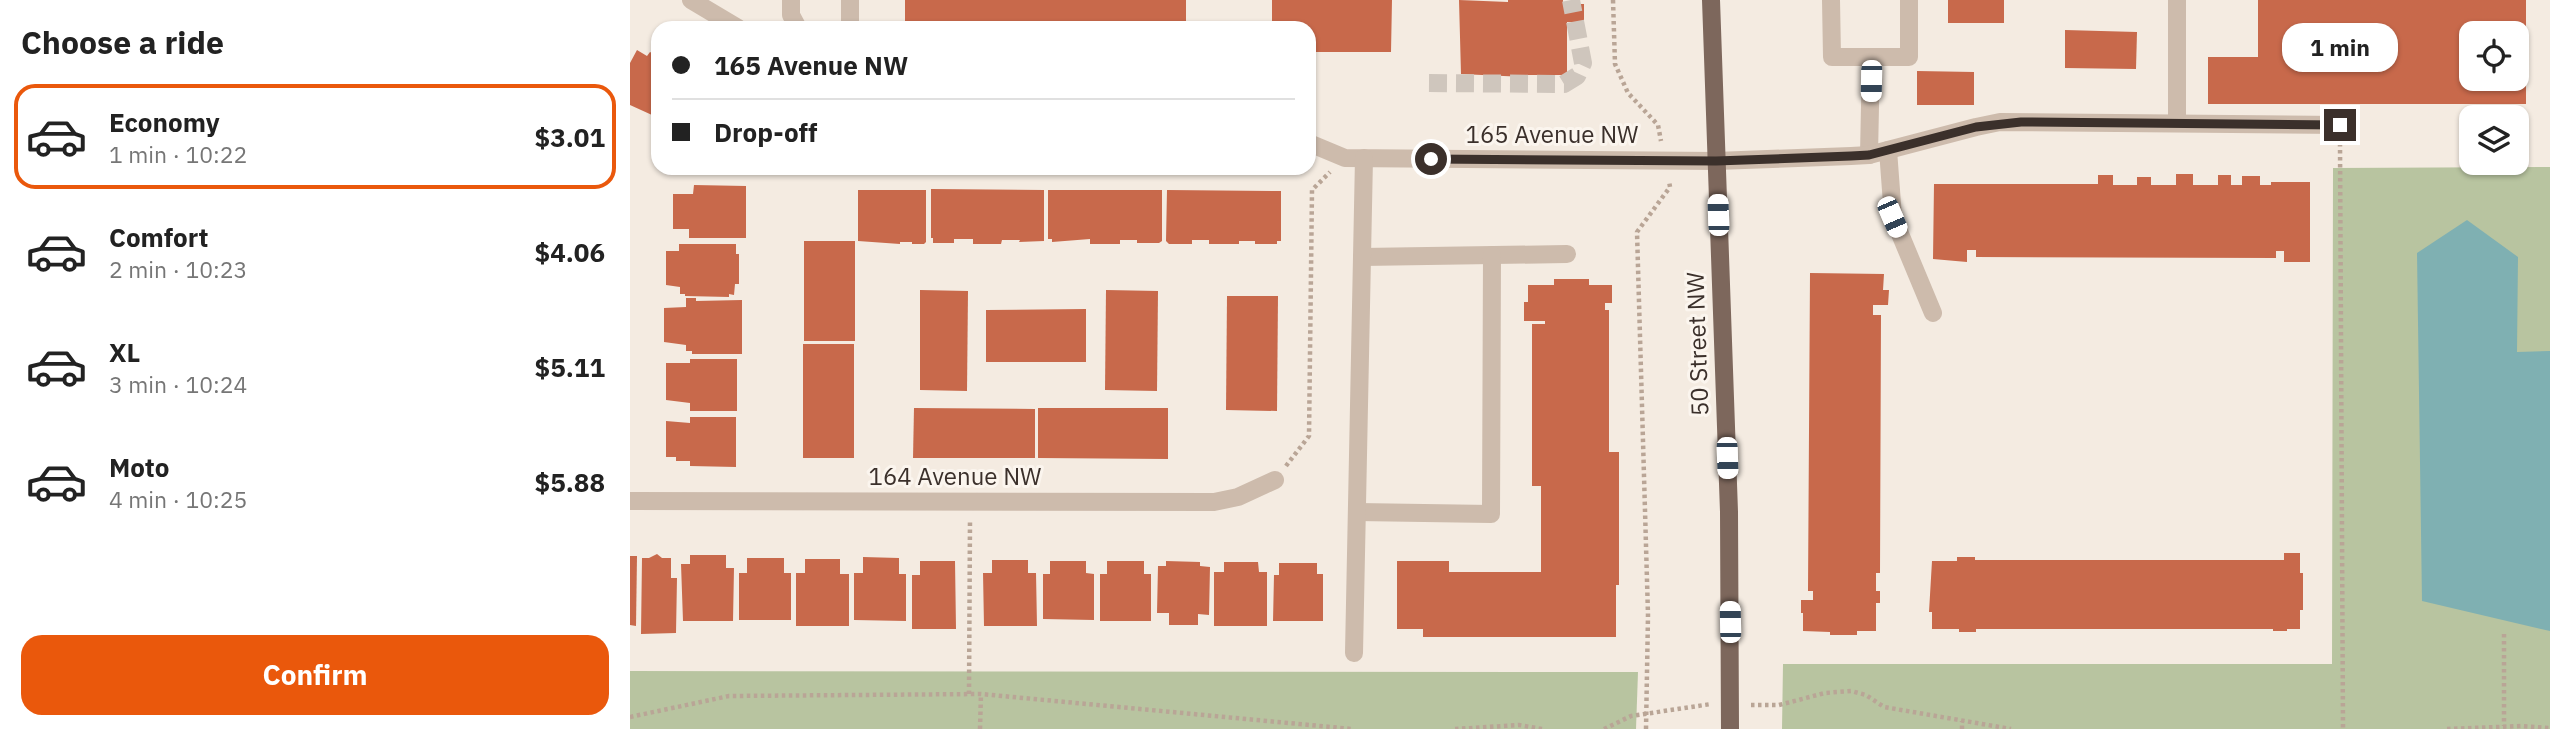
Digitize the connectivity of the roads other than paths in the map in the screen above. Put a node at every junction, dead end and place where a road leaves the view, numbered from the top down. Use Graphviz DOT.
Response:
graph roads {
  1 [pos="691,0"];
  2 [pos="791,0"];
  3 [pos="850,0"];
  4 [pos="1711,0"];
  5 [pos="1832,0"];
  6 [pos="1909,0"];
  7 [pos="2177,0"];
  8 [pos="726,21"];
  9 [pos="794,21"];
  10 [pos="850,21"];
  11 [pos="1871,57"];
  12 [pos="2177,123"];
  13 [pos="2340,125"];
  14 [pos="1316,146"];
  15 [pos="1888,150"];
  16 [pos="1869,155"];
  17 [pos="1364,158"];
  18 [pos="1716,161"];
  19 [pos="1567,254"];
  20 [pos="1492,255"];
  21 [pos="1362,257"];
  22 [pos="1933,313"];
  23 [pos="1275,480"];
  24 [pos="630,501"];
  25 [pos="1357,512"];
  26 [pos="1354,653"];
  27 [pos="1730,729"];
  1 -- 8 [label="street"];
  2 -- 9 [label="street"];
  3 -- 10 [label="street"];
  4 -- 18 [label="main road, 50 Street NW"];
  5 -- 11 [label="street"];
  6 -- 11 [label="street"];
  7 -- 12 [label="street"];
  11 -- 16 [label="street"];
  12 -- 13 [label="street, 165 Avenue NW"];
  12 -- 15 [label="street, 165 Avenue NW"];
  14 -- 17 [label="street, 165 Avenue NW"];
  15 -- 16 [label="street, 165 Avenue NW"];
  15 -- 22 [label="street"];
  16 -- 18 [label="street, 165 Avenue NW"];
  17 -- 18 [label="street, 165 Avenue NW"];
  17 -- 21 [label="street"];
  18 -- 27 [label="main road, 50 Street NW"];
  19 -- 20 [label="street"];
  20 -- 21 [label="street"];
  20 -- 25 [label="street"];
  21 -- 25 [label="street"];
  23 -- 24 [label="street, 164 Avenue NW"];
  25 -- 26 [label="street"];
}
